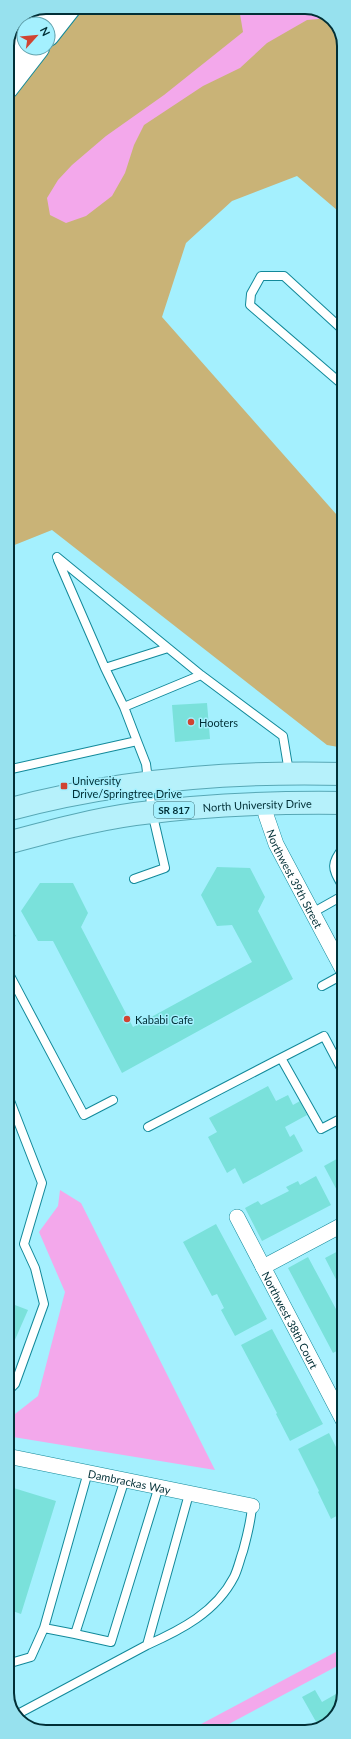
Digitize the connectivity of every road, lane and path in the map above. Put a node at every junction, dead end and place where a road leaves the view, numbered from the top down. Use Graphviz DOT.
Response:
graph roads {
  1 [pos="64,14"];
  2 [pos="56,25"];
  3 [pos="32,56"];
  4 [pos="14,79"];
  5 [pos="337,324"];
  6 [pos="337,380"];
  7 [pos="168,648"];
  8 [pos="105,668"];
  9 [pos="201,674"];
  10 [pos="124,707"];
  11 [pos="137,741"];
  12 [pos="14,768"];
  13 [pos="289,773"];
  14 [pos="337,774"];
  15 [pos="148,783"];
  16 [pos="267,803"];
  17 [pos="337,803"];
  18 [pos="14,808"];
  19 [pos="152,812"];
  20 [pos="14,841"];
  21 [pos="337,855"];
  22 [pos="337,876"];
  23 [pos="134,879"];
  24 [pos="337,899"];
  25 [pos="312,913"];
  26 [pos="337,960"];
  27 [pos="337,977"];
  28 [pos="14,983"];
  29 [pos="322,986"];
  30 [pos="281,1058"];
  31 [pos="337,1061"];
  32 [pos="113,1100"];
  33 [pos="14,1111"];
  34 [pos="337,1121"];
  35 [pos="148,1127"];
  36 [pos="237,1217"];
  37 [pos="337,1228"];
  38 [pos="263,1267"];
  39 [pos="14,1385"];
  40 [pos="337,1409"];
  41 [pos="14,1457"];
  42 [pos="88,1472"];
  43 [pos="124,1479"];
  44 [pos="159,1486"];
  45 [pos="189,1494"];
  46 [pos="252,1506"];
  47 [pos="44,1628"];
  48 [pos="75,1634"];
  49 [pos="147,1645"];
  50 [pos="14,1662"];
  51 [pos="21,1712"];
  1 -- 2 [label="street"];
  3 -- 4 [label="street"];
  5 -- 6 [label="lane"];
  7 -- 8 [label="lane"];
  7 -- 8 [label="lane"];
  7 -- 9 [label="lane"];
  8 -- 10 [label="lane"];
  9 -- 10 [label="lane"];
  9 -- 13 [label="lane"];
  10 -- 11 [label="lane"];
  11 -- 12 [label="lane"];
  11 -- 15 [label="lane"];
  13 -- 14 [label="main road"];
  13 -- 15 [label="main road"];
  15 -- 18 [label="main road"];
  15 -- 19 [label="lane"];
  16 -- 17 [label="main road, North University Drive / SR 817"];
  16 -- 19 [label="main road, North University Drive / SR 817"];
  16 -- 25 [label="street, Northwest 39th Street"];
  19 -- 20 [label="main road, North University Drive / SR 817"];
  19 -- 23 [label="lane"];
  21 -- 22 [label="lane"];
  24 -- 25 [label="lane"];
  25 -- 26 [label="street, Northwest 39th Street"];
  27 -- 29 [label="lane"];
  28 -- 32 [label="lane"];
  30 -- 31 [label="lane"];
  30 -- 34 [label="lane"];
  30 -- 35 [label="lane"];
  33 -- 39 [label="lane"];
  36 -- 38 [label="street, Northwest 38th Court"];
  37 -- 38 [label="street"];
  38 -- 40 [label="street, Northwest 38th Court"];
  41 -- 42 [label="street, Dambrackas Way"];
  42 -- 43 [label="street, Dambrackas Way"];
  42 -- 47 [label="lane"];
  43 -- 44 [label="street, Dambrackas Way"];
  43 -- 48 [label="lane"];
  44 -- 45 [label="street, Dambrackas Way"];
  44 -- 48 [label="lane"];
  45 -- 46 [label="street, Dambrackas Way"];
  45 -- 49 [label="lane"];
  46 -- 49 [label="lane"];
  47 -- 48 [label="lane"];
  47 -- 50 [label="lane"];
  49 -- 51 [label="lane"];
}
